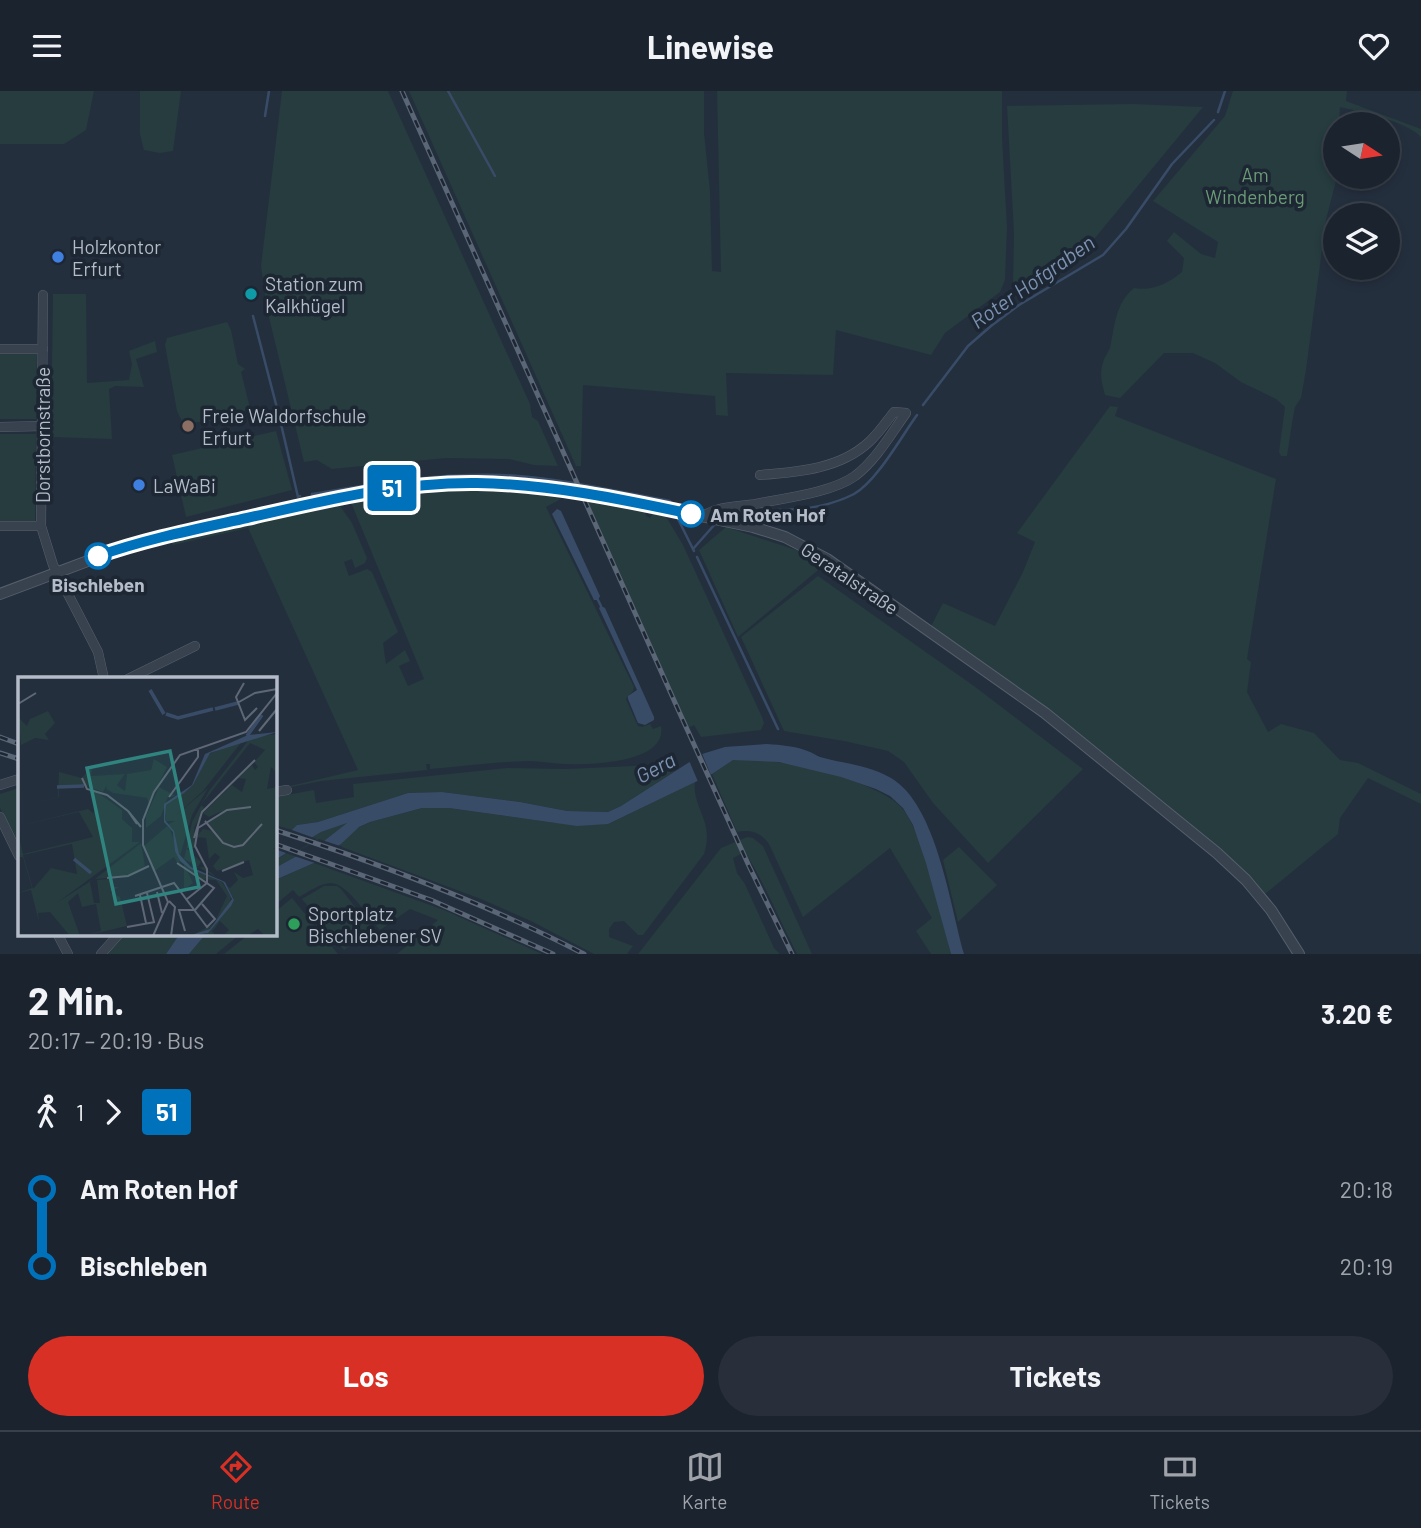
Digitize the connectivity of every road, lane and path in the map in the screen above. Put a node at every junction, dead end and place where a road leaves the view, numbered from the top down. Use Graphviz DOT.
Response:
graph roads {
  1 [pos="43,295"];
  2 [pos="0,349"];
  3 [pos="43,349"];
  4 [pos="43,426"];
  5 [pos="0,427"];
  6 [pos="760,475"];
  7 [pos="704,516"];
  8 [pos="0,526"];
  9 [pos="41,526"];
  10 [pos="56,572"];
  11 [pos="0,594"];
  12 [pos="195,646"];
  13 [pos="104,677"];
  14 [pos="132,677"];
  15 [pos="18,779"];
  16 [pos="0,785"];
  17 [pos="287,790"];
  18 [pos="276,792"];
  19 [pos="0,817"];
  20 [pos="18,854"];
  21 [pos="59,937"];
  22 [pos="116,937"];
  23 [pos="68,954"];
  24 [pos="101,954"];
  25 [pos="1299,954"];
  1 -- 3 [label="street, Dorstbornstraße"];
  2 -- 3 [label="street"];
  3 -- 4 [label="street, Dorstbornstraße"];
  4 -- 5 [label="street"];
  4 -- 9 [label="street, Dorstbornstraße"];
  6 -- 7 [label="street"];
  7 -- 10 [label="street, Geratalstraße"];
  7 -- 25 [label="street, Geratalstraße"];
  8 -- 9 [label="street"];
  9 -- 10 [label="street, Dorstbornstraße"];
  10 -- 11 [label="street, Geratalstraße"];
  10 -- 13 [label="street, Dorstbornstraße"];
  12 -- 14 [label="street"];
  15 -- 16 [label="street"];
  17 -- 18 [label="street"];
  19 -- 20 [label="street"];
  21 -- 23 [label="street"];
  22 -- 24 [label="street"];
}
